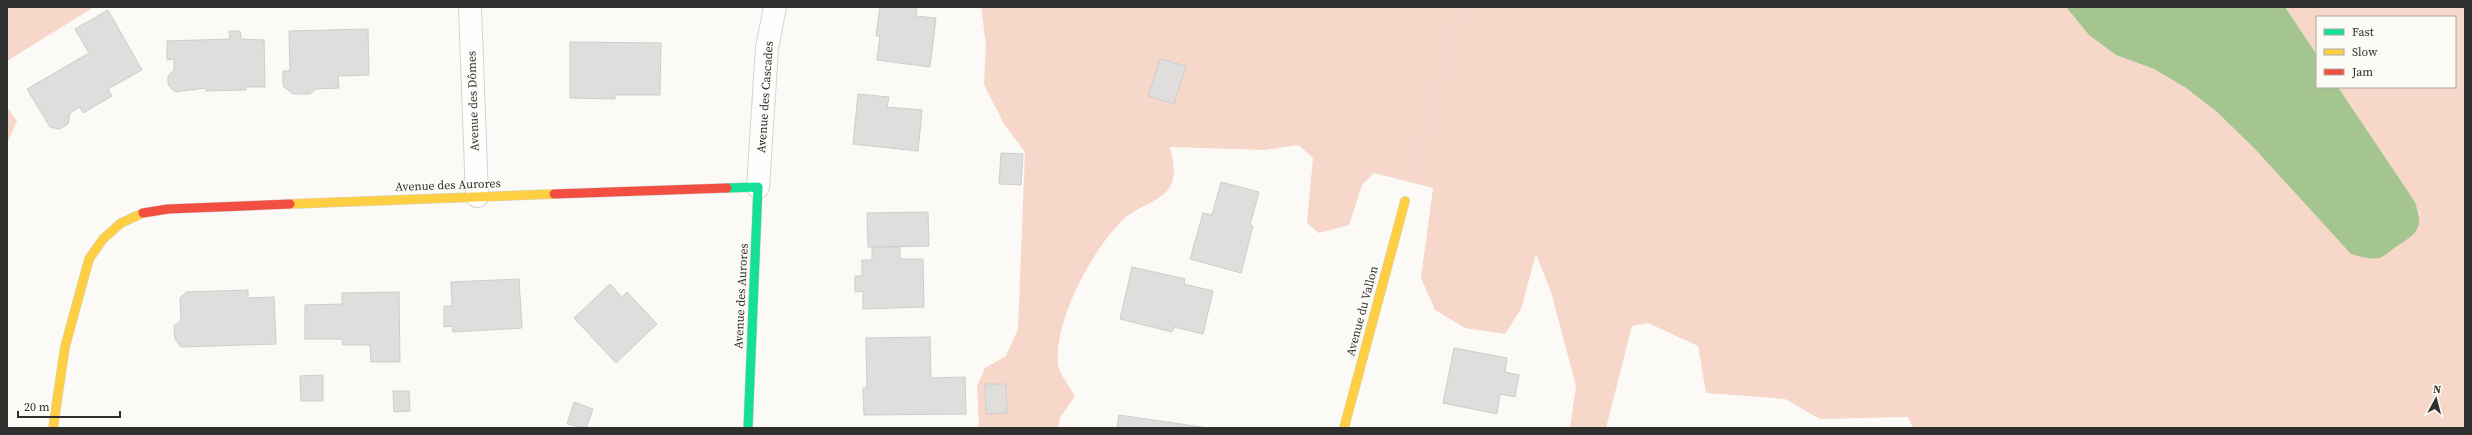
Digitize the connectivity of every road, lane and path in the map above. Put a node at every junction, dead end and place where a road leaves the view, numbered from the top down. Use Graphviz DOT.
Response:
graph roads {
  1 [pos="470,7"];
  2 [pos="776,7"];
  3 [pos="1462,7"];
  4 [pos="758,187"];
  5 [pos="477,196"];
  6 [pos="1405,201"];
  7 [pos="53,428"];
  8 [pos="748,428"];
  9 [pos="1344,428"];
  1 -- 5 [label="street, Avenue des Dômes"];
  2 -- 4 [label="street, Avenue des Cascades"];
  3 -- 6 [label="path"];
  4 -- 5 [label="street, Avenue des Aurores"];
  4 -- 8 [label="street, Avenue des Aurores"];
  5 -- 7 [label="street, Avenue des Aurores"];
  6 -- 9 [label="street, Avenue du Vallon"];
}
